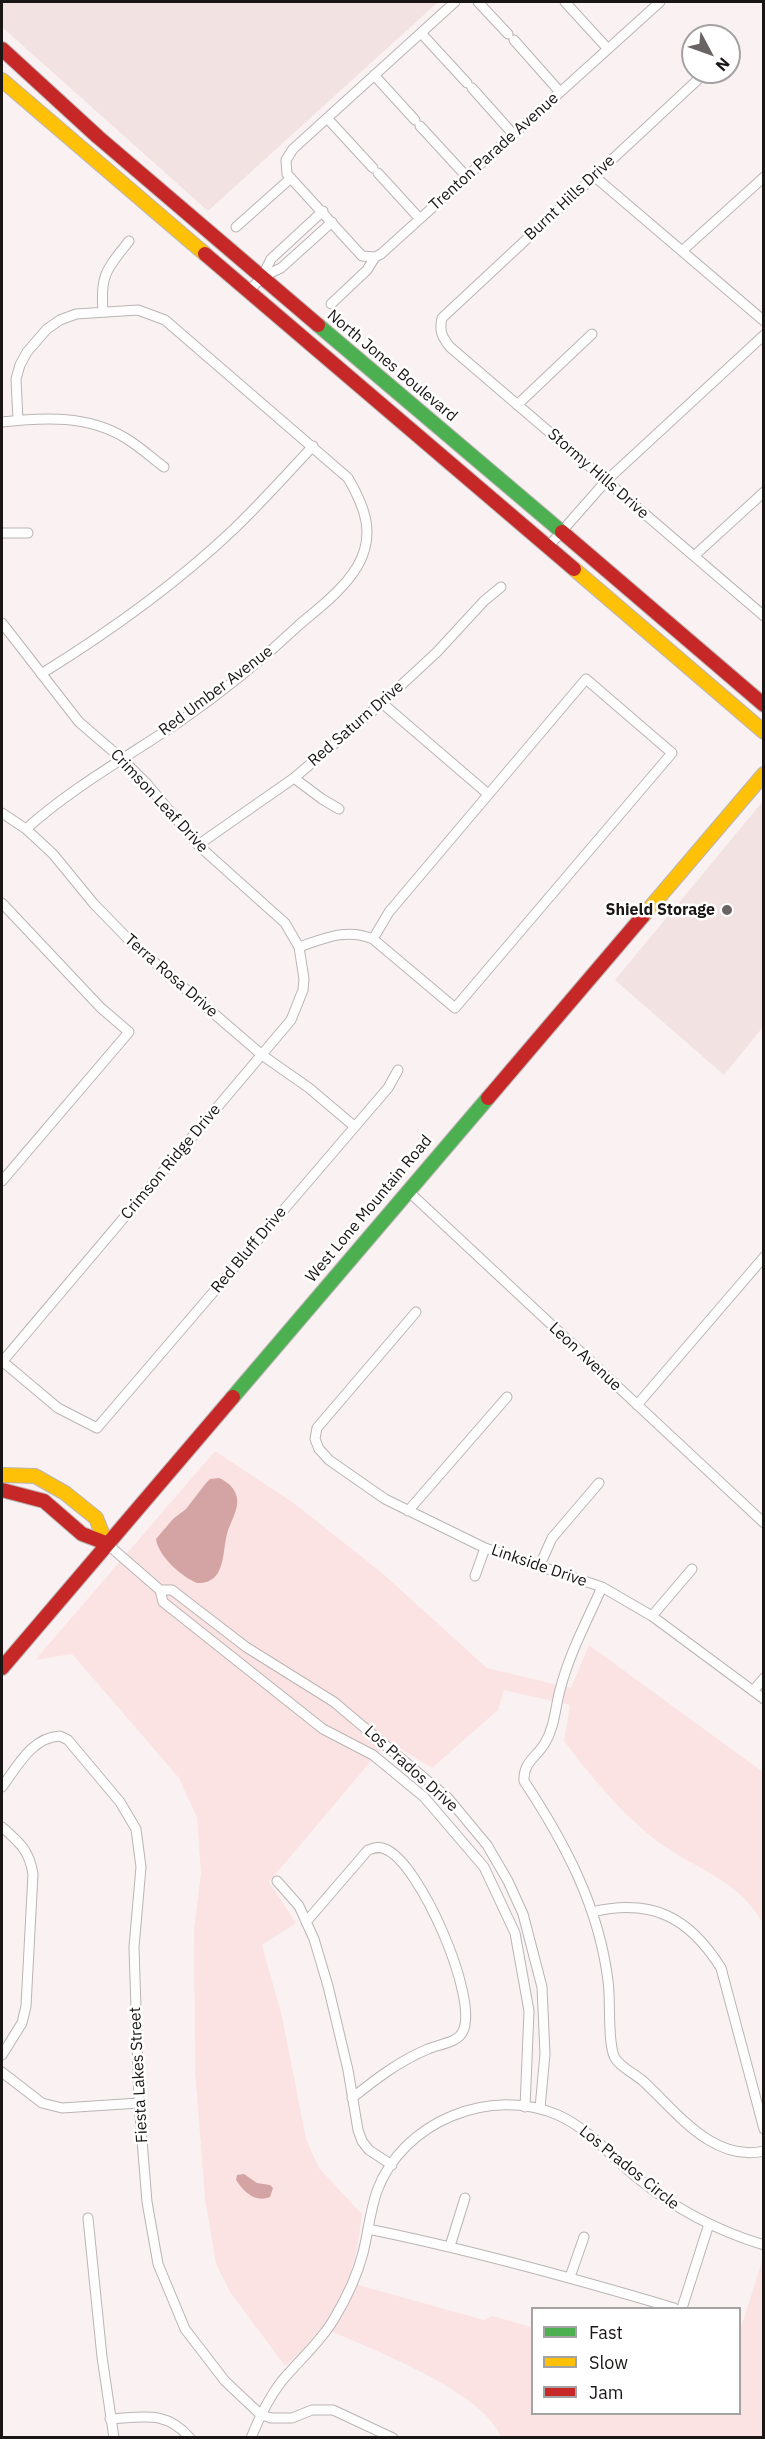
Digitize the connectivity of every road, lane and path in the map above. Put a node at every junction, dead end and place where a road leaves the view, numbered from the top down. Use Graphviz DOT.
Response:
graph roads {
  1 [pos="455,2"];
  2 [pos="478,2"];
  3 [pos="565,2"];
  4 [pos="660,2"];
  5 [pos="421,33"];
  6 [pos="2,49"];
  7 [pos="608,49"];
  8 [pos="374,75"];
  9 [pos="2,80"];
  10 [pos="693,84"];
  11 [pos="560,92"];
  12 [pos="327,118"];
  13 [pos="513,134"];
  14 [pos="98,137"];
  15 [pos="85,152"];
  16 [pos="594,176"];
  17 [pos="291,177"];
  18 [pos="467,177"];
  19 [pos="764,177"];
  20 [pos="323,211"];
  21 [pos="420,219"];
  22 [pos="332,222"];
  23 [pos="236,227"];
  24 [pos="129,241"];
  25 [pos="682,252"];
  26 [pos="375,257"];
  27 [pos="262,277"];
  28 [pos="249,291"];
  29 [pos="331,304"];
  30 [pos="103,311"];
  31 [pos="764,321"];
  32 [pos="440,328"];
  33 [pos="592,334"];
  34 [pos="764,334"];
  35 [pos="517,405"];
  36 [pos="18,420"];
  37 [pos="2,422"];
  38 [pos="313,446"];
  39 [pos="164,467"];
  40 [pos="606,481"];
  41 [pos="764,492"];
  42 [pos="561,532"];
  43 [pos="2,533"];
  44 [pos="28,533"];
  45 [pos="548,547"];
  46 [pos="694,556"];
  47 [pos="501,586"];
  48 [pos="764,616"];
  49 [pos="2,623"];
  50 [pos="41,674"];
  51 [pos="382,703"];
  52 [pos="764,705"];
  53 [pos="764,732"];
  54 [pos="122,759"];
  55 [pos="764,774"];
  56 [pos="294,778"];
  57 [pos="488,794"];
  58 [pos="339,809"];
  59 [pos="2,813"];
  60 [pos="26,829"];
  61 [pos="198,845"];
  62 [pos="2,903"];
  63 [pos="373,939"];
  64 [pos="299,947"];
  65 [pos="262,1055"];
  66 [pos="398,1070"];
  67 [pos="354,1126"];
  68 [pos="2,1181"];
  69 [pos="407,1190"];
  70 [pos="764,1257"];
  71 [pos="416,1312"];
  72 [pos="2,1362"];
  73 [pos="507,1397"];
  74 [pos="637,1405"];
  75 [pos="2,1474"];
  76 [pos="599,1483"];
  77 [pos="2,1490"];
  78 [pos="408,1511"];
  79 [pos="764,1523"];
  80 [pos="106,1543"];
  81 [pos="485,1548"];
  82 [pos="539,1567"];
  83 [pos="692,1569"];
  84 [pos="475,1576"];
  85 [pos="602,1587"];
  86 [pos="160,1590"];
  87 [pos="652,1616"];
  88 [pos="2,1668"];
  89 [pos="764,1678"];
  90 [pos="753,1691"];
  91 [pos="764,1699"];
  92 [pos="2,1787"];
  93 [pos="2,1827"];
  94 [pos="277,1881"];
  95 [pos="592,1912"];
  96 [pos="306,1922"];
  97 [pos="2,2055"];
  98 [pos="2,2072"];
  99 [pos="352,2098"];
  100 [pos="139,2103"];
  101 [pos="525,2107"];
  102 [pos="540,2109"];
  103 [pos="764,2129"];
  104 [pos="764,2151"];
  105 [pos="392,2164"];
  106 [pos="465,2198"];
  107 [pos="88,2218"];
  108 [pos="709,2224"];
  109 [pos="368,2229"];
  110 [pos="584,2238"];
  111 [pos="764,2245"];
  112 [pos="450,2246"];
  113 [pos="570,2277"];
  114 [pos="671,2307"];
  115 [pos="682,2307"];
  116 [pos="260,2414"];
  117 [pos="110,2419"];
  118 [pos="114,2438"];
  119 [pos="190,2438"];
  120 [pos="251,2438"];
  121 [pos="393,2438"];
  1 -- 5 [label="street"];
  2 -- 11 [label="street"];
  3 -- 7 [label="street"];
  4 -- 7 [label="street, Trenton Parade Avenue"];
  5 -- 8 [label="street"];
  5 -- 13 [label="street"];
  6 -- 14 [label="main road, North Jones Boulevard"];
  7 -- 11 [label="street, Trenton Parade Avenue"];
  8 -- 12 [label="street"];
  8 -- 18 [label="street"];
  9 -- 15 [label="main road"];
  10 -- 16 [label="street, Burnt Hills Drive"];
  11 -- 13 [label="street, Trenton Parade Avenue"];
  12 -- 17 [label="street"];
  12 -- 21 [label="street"];
  13 -- 18 [label="street, Trenton Parade Avenue"];
  14 -- 15 [label="main road"];
  14 -- 27 [label="main road, North Jones Boulevard"];
  15 -- 28 [label="main road"];
  16 -- 25 [label="street"];
  16 -- 32 [label="street, Burnt Hills Drive"];
  17 -- 20 [label="street"];
  17 -- 23 [label="street"];
  18 -- 21 [label="street, Trenton Parade Avenue"];
  19 -- 25 [label="street"];
  20 -- 22 [label="street"];
  20 -- 27 [label="street"];
  21 -- 26 [label="street, Trenton Parade Avenue"];
  22 -- 26 [label="street"];
  22 -- 27 [label="street"];
  24 -- 30 [label="street"];
  25 -- 31 [label="street"];
  26 -- 29 [label="street, Trenton Parade Avenue"];
  27 -- 28 [label="street"];
  27 -- 42 [label="main road, North Jones Boulevard"];
  28 -- 45 [label="main road"];
  30 -- 36 [label="street"];
  30 -- 38 [label="street"];
  32 -- 35 [label="street, Stormy Hills Drive"];
  33 -- 35 [label="street"];
  34 -- 40 [label="street"];
  35 -- 40 [label="street, Stormy Hills Drive"];
  36 -- 37 [label="street"];
  36 -- 39 [label="street"];
  38 -- 50 [label="street"];
  38 -- 54 [label="street, Red Umber Avenue"];
  40 -- 42 [label="street"];
  40 -- 46 [label="street, Stormy Hills Drive"];
  41 -- 46 [label="street"];
  42 -- 45 [label="street"];
  42 -- 52 [label="main road, North Jones Boulevard"];
  43 -- 44 [label="street"];
  45 -- 53 [label="main road"];
  46 -- 48 [label="street, Stormy Hills Drive"];
  47 -- 51 [label="street, Red Saturn Drive"];
  49 -- 50 [label="street, Crimson Leaf Drive"];
  50 -- 54 [label="street, Crimson Leaf Drive"];
  51 -- 56 [label="street, Red Saturn Drive"];
  51 -- 57 [label="street"];
  54 -- 60 [label="street, Red Umber Avenue"];
  54 -- 61 [label="street, Crimson Leaf Drive"];
  55 -- 69 [label="main road, West Lone Mountain Road"];
  56 -- 58 [label="street"];
  56 -- 61 [label="street, Red Saturn Drive"];
  57 -- 63 [label="street"];
  57 -- 63 [label="street"];
  59 -- 60 [label="street, Terra Rosa Drive"];
  60 -- 65 [label="street, Terra Rosa Drive"];
  61 -- 64 [label="street, Crimson Leaf Drive"];
  62 -- 68 [label="street"];
  63 -- 64 [label="street"];
  64 -- 65 [label="street, Crimson Ridge Drive"];
  65 -- 67 [label="street, Terra Rosa Drive"];
  65 -- 72 [label="street, Crimson Ridge Drive"];
  66 -- 67 [label="street, Red Bluff Drive"];
  67 -- 72 [label="street, Red Bluff Drive"];
  69 -- 74 [label="street, Leon Avenue"];
  69 -- 80 [label="main road, West Lone Mountain Road"];
  70 -- 74 [label="street"];
  71 -- 78 [label="street, Linkside Drive"];
  73 -- 78 [label="street"];
  74 -- 79 [label="street, Leon Avenue"];
  75 -- 80 [label="main road"];
  76 -- 82 [label="street"];
  77 -- 80 [label="main road"];
  78 -- 81 [label="street, Linkside Drive"];
  80 -- 86 [label="street, Los Prados Drive"];
  80 -- 88 [label="main road, West Lone Mountain Road"];
  81 -- 82 [label="street, Linkside Drive"];
  81 -- 84 [label="street"];
  82 -- 85 [label="street, Linkside Drive"];
  83 -- 87 [label="street"];
  85 -- 87 [label="street, Linkside Drive"];
  85 -- 95 [label="street"];
  86 -- 101 [label="street, Los Prados Drive"];
  86 -- 102 [label="street, Los Prados Drive"];
  87 -- 90 [label="street, Linkside Drive"];
  89 -- 90 [label="street"];
  90 -- 91 [label="street, Linkside Drive"];
  92 -- 100 [label="street, Fiesta Lakes Street"];
  93 -- 97 [label="street"];
  94 -- 96 [label="street"];
  95 -- 103 [label="street"];
  95 -- 104 [label="street"];
  96 -- 99 [label="street"];
  96 -- 99 [label="street"];
  98 -- 100 [label="street"];
  99 -- 105 [label="street"];
  100 -- 116 [label="street, Fiesta Lakes Street"];
  101 -- 102 [label="street, Los Prados Circle"];
  101 -- 105 [label="street, Los Prados Circle"];
  102 -- 108 [label="street, Los Prados Circle"];
  105 -- 109 [label="street, Los Prados Circle"];
  106 -- 112 [label="street"];
  107 -- 117 [label="street"];
  108 -- 111 [label="street, Los Prados Circle"];
  108 -- 115 [label="street"];
  109 -- 112 [label="street"];
  109 -- 116 [label="street, Los Prados Circle"];
  110 -- 113 [label="street"];
  112 -- 113 [label="street"];
  113 -- 114 [label="street"];
  116 -- 120 [label="street, Los Prados Circle"];
  116 -- 121 [label="street"];
  117 -- 118 [label="street"];
  117 -- 119 [label="street"];
}
